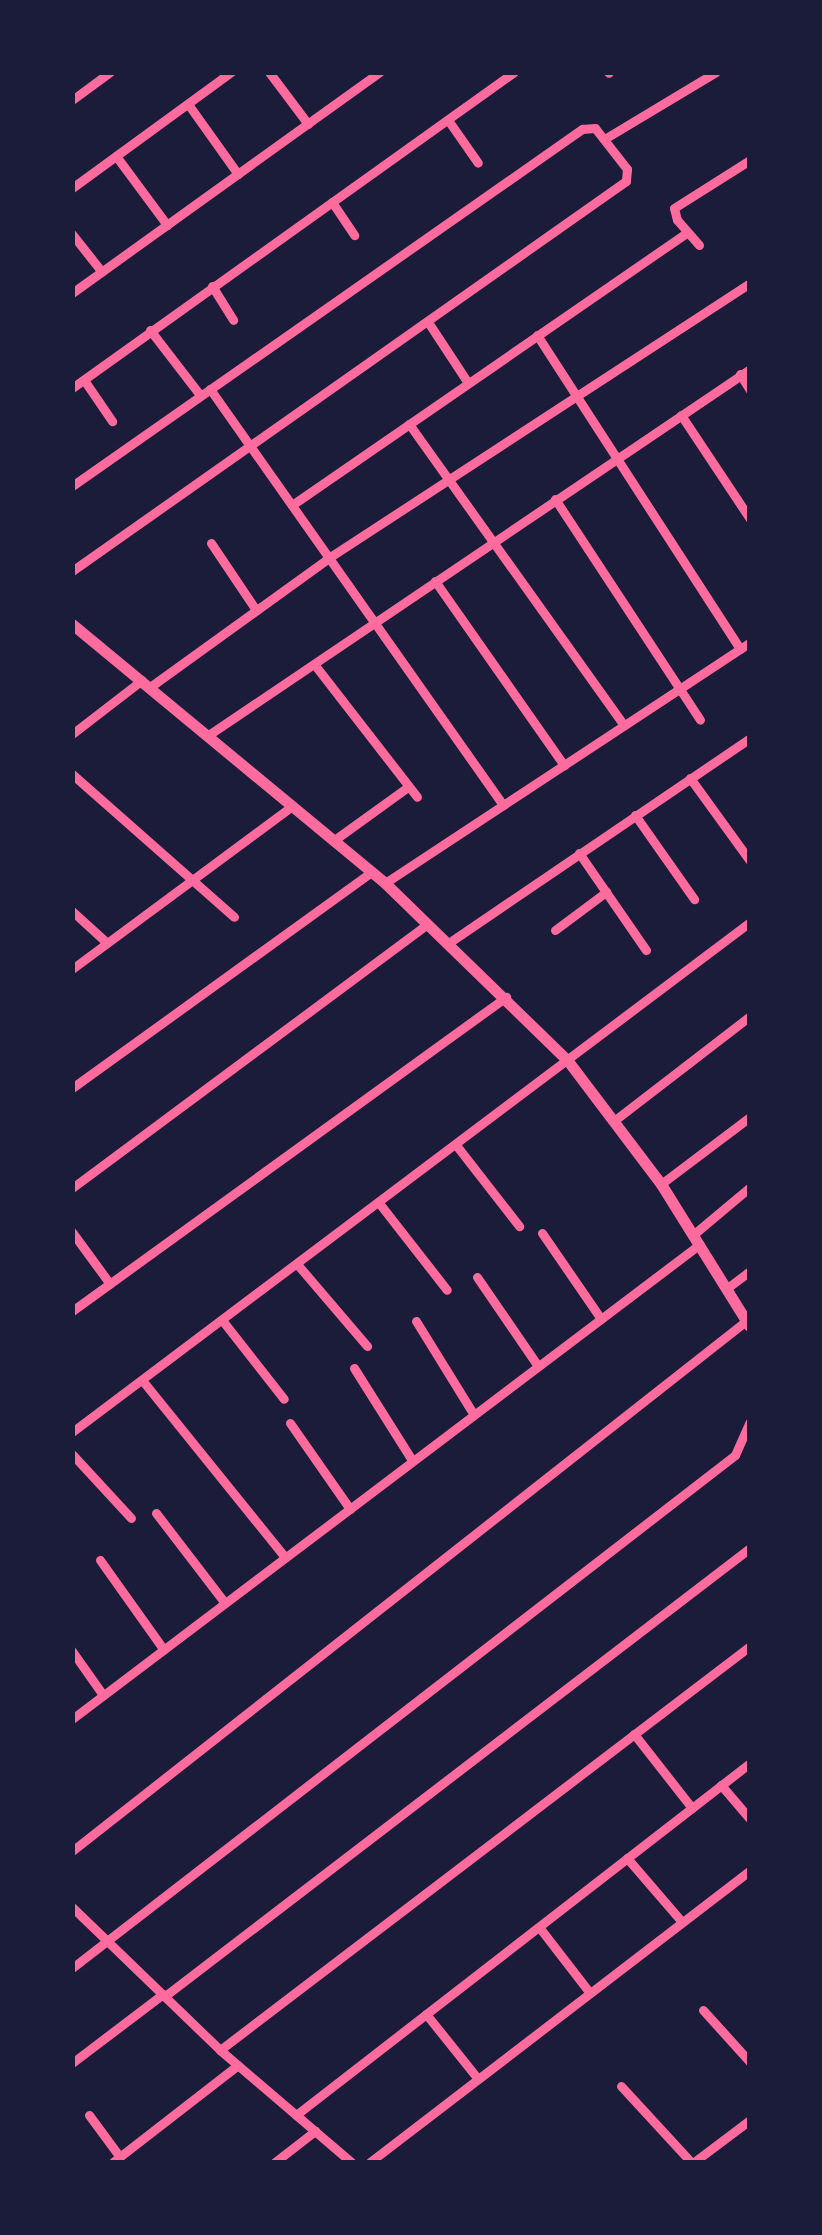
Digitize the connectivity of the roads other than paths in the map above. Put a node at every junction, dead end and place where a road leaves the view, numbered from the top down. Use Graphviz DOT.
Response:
graph roads {
  1 [pos="110,72"];
  2 [pos="230,72"];
  3 [pos="270,72"];
  4 [pos="514,72"];
  5 [pos="716,72"];
  6 [pos="375,74"];
  7 [pos="72,100"];
  8 [pos="188,104"];
  9 [pos="448,120"];
  10 [pos="308,124"];
  11 [pos="606,138"];
  12 [pos="116,156"];
  13 [pos="750,160"];
  14 [pos="478,163"];
  15 [pos="238,174"];
  16 [pos="72,188"];
  17 [pos="332,202"];
  18 [pos="167,225"];
  19 [pos="687,232"];
  20 [pos="72,234"];
  21 [pos="354,235"];
  22 [pos="699,244"];
  23 [pos="102,272"];
  24 [pos="750,283"];
  25 [pos="212,286"];
  26 [pos="72,293"];
  27 [pos="233,320"];
  28 [pos="428,322"];
  29 [pos="150,330"];
  30 [pos="537,335"];
  31 [pos="745,372"];
  32 [pos="84,380"];
  33 [pos="468,383"];
  34 [pos="72,388"];
  35 [pos="750,390"];
  36 [pos="205,392"];
  37 [pos="576,394"];
  38 [pos="681,414"];
  39 [pos="112,421"];
  40 [pos="409,424"];
  41 [pos="250,446"];
  42 [pos="617,459"];
  43 [pos="448,479"];
  44 [pos="72,486"];
  45 [pos="556,500"];
  46 [pos="292,505"];
  47 [pos="750,520"];
  48 [pos="492,541"];
  49 [pos="211,543"];
  50 [pos="330,557"];
  51 [pos="72,570"];
  52 [pos="435,581"];
  53 [pos="256,610"];
  54 [pos="374,622"];
  55 [pos="72,624"];
  56 [pos="744,646"];
  57 [pos="750,656"];
  58 [pos="314,664"];
  59 [pos="146,684"];
  60 [pos="682,687"];
  61 [pos="700,720"];
  62 [pos="624,725"];
  63 [pos="72,734"];
  64 [pos="208,736"];
  65 [pos="750,738"];
  66 [pos="564,766"];
  67 [pos="72,774"];
  68 [pos="690,778"];
  69 [pos="408,787"];
  70 [pos="416,798"];
  71 [pos="503,805"];
  72 [pos="291,807"];
  73 [pos="635,815"];
  74 [pos="332,842"];
  75 [pos="578,854"];
  76 [pos="750,861"];
  77 [pos="370,872"];
  78 [pos="193,879"];
  79 [pos="385,883"];
  80 [pos="606,892"];
  81 [pos="694,899"];
  82 [pos="72,911"];
  83 [pos="234,917"];
  84 [pos="750,922"];
  85 [pos="428,924"];
  86 [pos="554,930"];
  87 [pos="450,942"];
  88 [pos="107,943"];
  89 [pos="646,950"];
  90 [pos="72,969"];
  91 [pos="506,997"];
  92 [pos="750,1016"];
  93 [pos="568,1061"];
  94 [pos="72,1088"];
  95 [pos="750,1116"];
  96 [pos="615,1120"];
  97 [pos="456,1145"];
  98 [pos="661,1184"];
  99 [pos="750,1187"];
  100 [pos="72,1188"];
  101 [pos="378,1203"];
  102 [pos="518,1226"];
  103 [pos="72,1232"];
  104 [pos="542,1232"];
  105 [pos="697,1239"];
  106 [pos="297,1264"];
  107 [pos="750,1271"];
  108 [pos="477,1277"];
  109 [pos="110,1284"];
  110 [pos="726,1289"];
  111 [pos="447,1290"];
  112 [pos="72,1311"];
  113 [pos="601,1319"];
  114 [pos="222,1320"];
  115 [pos="416,1322"];
  116 [pos="748,1324"];
  117 [pos="367,1346"];
  118 [pos="538,1366"];
  119 [pos="354,1368"];
  120 [pos="142,1380"];
  121 [pos="284,1399"];
  122 [pos="474,1415"];
  123 [pos="750,1422"];
  124 [pos="290,1424"];
  125 [pos="72,1432"];
  126 [pos="72,1454"];
  127 [pos="412,1460"];
  128 [pos="350,1509"];
  129 [pos="156,1512"];
  130 [pos="131,1518"];
  131 [pos="750,1548"];
  132 [pos="284,1557"];
  133 [pos="100,1560"];
  134 [pos="225,1603"];
  135 [pos="750,1646"];
  136 [pos="164,1650"];
  137 [pos="72,1651"];
  138 [pos="104,1695"];
  139 [pos="72,1719"];
  140 [pos="634,1734"];
  141 [pos="750,1763"];
  142 [pos="721,1785"];
  143 [pos="692,1808"];
  144 [pos="750,1819"];
  145 [pos="72,1851"];
  146 [pos="627,1858"];
  147 [pos="750,1870"];
  148 [pos="72,1908"];
  149 [pos="682,1922"];
  150 [pos="538,1926"];
  151 [pos="107,1941"];
  152 [pos="72,1968"];
  153 [pos="590,1993"];
  154 [pos="164,1995"];
  155 [pos="704,2010"];
  156 [pos="426,2014"];
  157 [pos="220,2050"];
  158 [pos="750,2062"];
  159 [pos="72,2063"];
  160 [pos="238,2065"];
  161 [pos="478,2079"];
  162 [pos="621,2086"];
  163 [pos="89,2115"];
  164 [pos="296,2115"];
  165 [pos="750,2120"];
  166 [pos="314,2131"];
  167 [pos="116,2160"];
  168 [pos="275,2162"];
  169 [pos="351,2162"];
  170 [pos="370,2162"];
  171 [pos="692,2162"];
  1 -- 7 [label="street"];
  2 -- 8 [label="street"];
  3 -- 10 [label="street"];
  4 -- 9 [label="street"];
  5 -- 11 [label="street"];
  6 -- 10 [label="street"];
  8 -- 12 [label="street"];
  8 -- 15 [label="street"];
  9 -- 14 [label="street"];
  9 -- 17 [label="street"];
  10 -- 15 [label="street"];
  11 -- 28 [label="street"];
  11 -- 36 [label="street"];
  12 -- 16 [label="street"];
  12 -- 18 [label="street"];
  13 -- 19 [label="street"];
  15 -- 18 [label="street"];
  17 -- 21 [label="street"];
  17 -- 25 [label="street"];
  18 -- 23 [label="street"];
  19 -- 22 [label="street"];
  19 -- 30 [label="street"];
  20 -- 23 [label="street"];
  23 -- 26 [label="street"];
  24 -- 37 [label="street"];
  25 -- 27 [label="street"];
  25 -- 29 [label="street"];
  28 -- 33 [label="street"];
  28 -- 41 [label="street"];
  29 -- 32 [label="street"];
  29 -- 36 [label="street"];
  30 -- 33 [label="street"];
  30 -- 37 [label="street"];
  31 -- 35 [label="street"];
  31 -- 38 [label="street"];
  32 -- 34 [label="street"];
  32 -- 39 [label="street"];
  33 -- 40 [label="street"];
  36 -- 41 [label="street"];
  36 -- 44 [label="street"];
  37 -- 42 [label="street"];
  37 -- 43 [label="street"];
  38 -- 42 [label="street"];
  38 -- 47 [label="street"];
  40 -- 43 [label="street"];
  40 -- 46 [label="street"];
  41 -- 46 [label="street"];
  41 -- 51 [label="street"];
  42 -- 45 [label="street"];
  42 -- 56 [label="street"];
  43 -- 48 [label="street"];
  43 -- 50 [label="street"];
  45 -- 48 [label="street"];
  45 -- 60 [label="street"];
  46 -- 50 [label="street"];
  48 -- 52 [label="street"];
  48 -- 62 [label="street"];
  49 -- 53 [label="street"];
  50 -- 53 [label="street"];
  50 -- 54 [label="street"];
  52 -- 54 [label="street"];
  52 -- 66 [label="street"];
  53 -- 59 [label="street"];
  54 -- 58 [label="street"];
  54 -- 71 [label="street"];
  55 -- 59 [label="street"];
  56 -- 57 [label="street"];
  56 -- 60 [label="street"];
  58 -- 64 [label="street"];
  58 -- 69 [label="street"];
  59 -- 63 [label="street"];
  59 -- 64 [label="street"];
  60 -- 61 [label="street"];
  60 -- 62 [label="street"];
  62 -- 66 [label="street"];
  64 -- 72 [label="street"];
  65 -- 68 [label="street"];
  66 -- 71 [label="street"];
  67 -- 78 [label="street"];
  68 -- 73 [label="street"];
  68 -- 76 [label="street"];
  69 -- 70 [label="street"];
  69 -- 74 [label="street"];
  71 -- 79 [label="street"];
  72 -- 74 [label="street"];
  72 -- 78 [label="street"];
  73 -- 75 [label="street"];
  73 -- 81 [label="street"];
  74 -- 77 [label="street"];
  75 -- 80 [label="street"];
  75 -- 87 [label="street"];
  77 -- 79 [label="street"];
  77 -- 94 [label="street"];
  78 -- 83 [label="street"];
  78 -- 88 [label="street"];
  79 -- 85 [label="street"];
  80 -- 86 [label="street"];
  80 -- 89 [label="street"];
  82 -- 88 [label="street"];
  84 -- 93 [label="street"];
  85 -- 87 [label="street"];
  85 -- 100 [label="street"];
  87 -- 91 [label="street"];
  88 -- 90 [label="street"];
  91 -- 93 [label="street"];
  91 -- 109 [label="street"];
  92 -- 96 [label="street"];
  93 -- 96 [label="street"];
  93 -- 97 [label="street"];
  95 -- 98 [label="street"];
  96 -- 98 [label="street"];
  97 -- 101 [label="street"];
  97 -- 102 [label="street"];
  98 -- 105 [label="street"];
  99 -- 105 [label="street"];
  101 -- 106 [label="street"];
  101 -- 111 [label="street"];
  103 -- 109 [label="street"];
  104 -- 113 [label="street"];
  105 -- 110 [label="street"];
  105 -- 113 [label="street"];
  106 -- 114 [label="street"];
  106 -- 117 [label="street"];
  107 -- 110 [label="street"];
  108 -- 118 [label="street"];
  109 -- 112 [label="street"];
  110 -- 116 [label="street"];
  113 -- 118 [label="street"];
  114 -- 120 [label="street"];
  114 -- 121 [label="street"];
  115 -- 122 [label="street"];
  116 -- 145 [label="street"];
  118 -- 122 [label="street"];
  119 -- 127 [label="street"];
  120 -- 125 [label="street"];
  120 -- 132 [label="street"];
  122 -- 127 [label="street"];
  123 -- 151 [label="street"];
  124 -- 128 [label="street"];
  126 -- 130 [label="street"];
  127 -- 128 [label="street"];
  128 -- 132 [label="street"];
  129 -- 134 [label="street"];
  131 -- 154 [label="street"];
  132 -- 134 [label="street"];
  133 -- 136 [label="street"];
  134 -- 136 [label="street"];
  135 -- 140 [label="street"];
  136 -- 138 [label="street"];
  137 -- 138 [label="street"];
  138 -- 139 [label="street"];
  140 -- 143 [label="street"];
  140 -- 157 [label="street"];
  141 -- 142 [label="street"];
  142 -- 143 [label="street"];
  142 -- 144 [label="street"];
  143 -- 146 [label="street"];
  146 -- 149 [label="street"];
  146 -- 150 [label="street"];
  147 -- 149 [label="street"];
  148 -- 151 [label="street"];
  149 -- 153 [label="street"];
  150 -- 153 [label="street"];
  150 -- 156 [label="street"];
  151 -- 152 [label="street"];
  151 -- 154 [label="street"];
  153 -- 161 [label="street"];
  154 -- 157 [label="street"];
  154 -- 159 [label="street"];
  155 -- 158 [label="street"];
  156 -- 161 [label="street"];
  156 -- 164 [label="street"];
  157 -- 160 [label="street"];
  160 -- 164 [label="street"];
  160 -- 167 [label="street"];
  161 -- 170 [label="street"];
  162 -- 171 [label="street"];
  163 -- 167 [label="street"];
  164 -- 166 [label="street"];
  165 -- 171 [label="street"];
  166 -- 168 [label="street"];
  166 -- 169 [label="street"];
}
